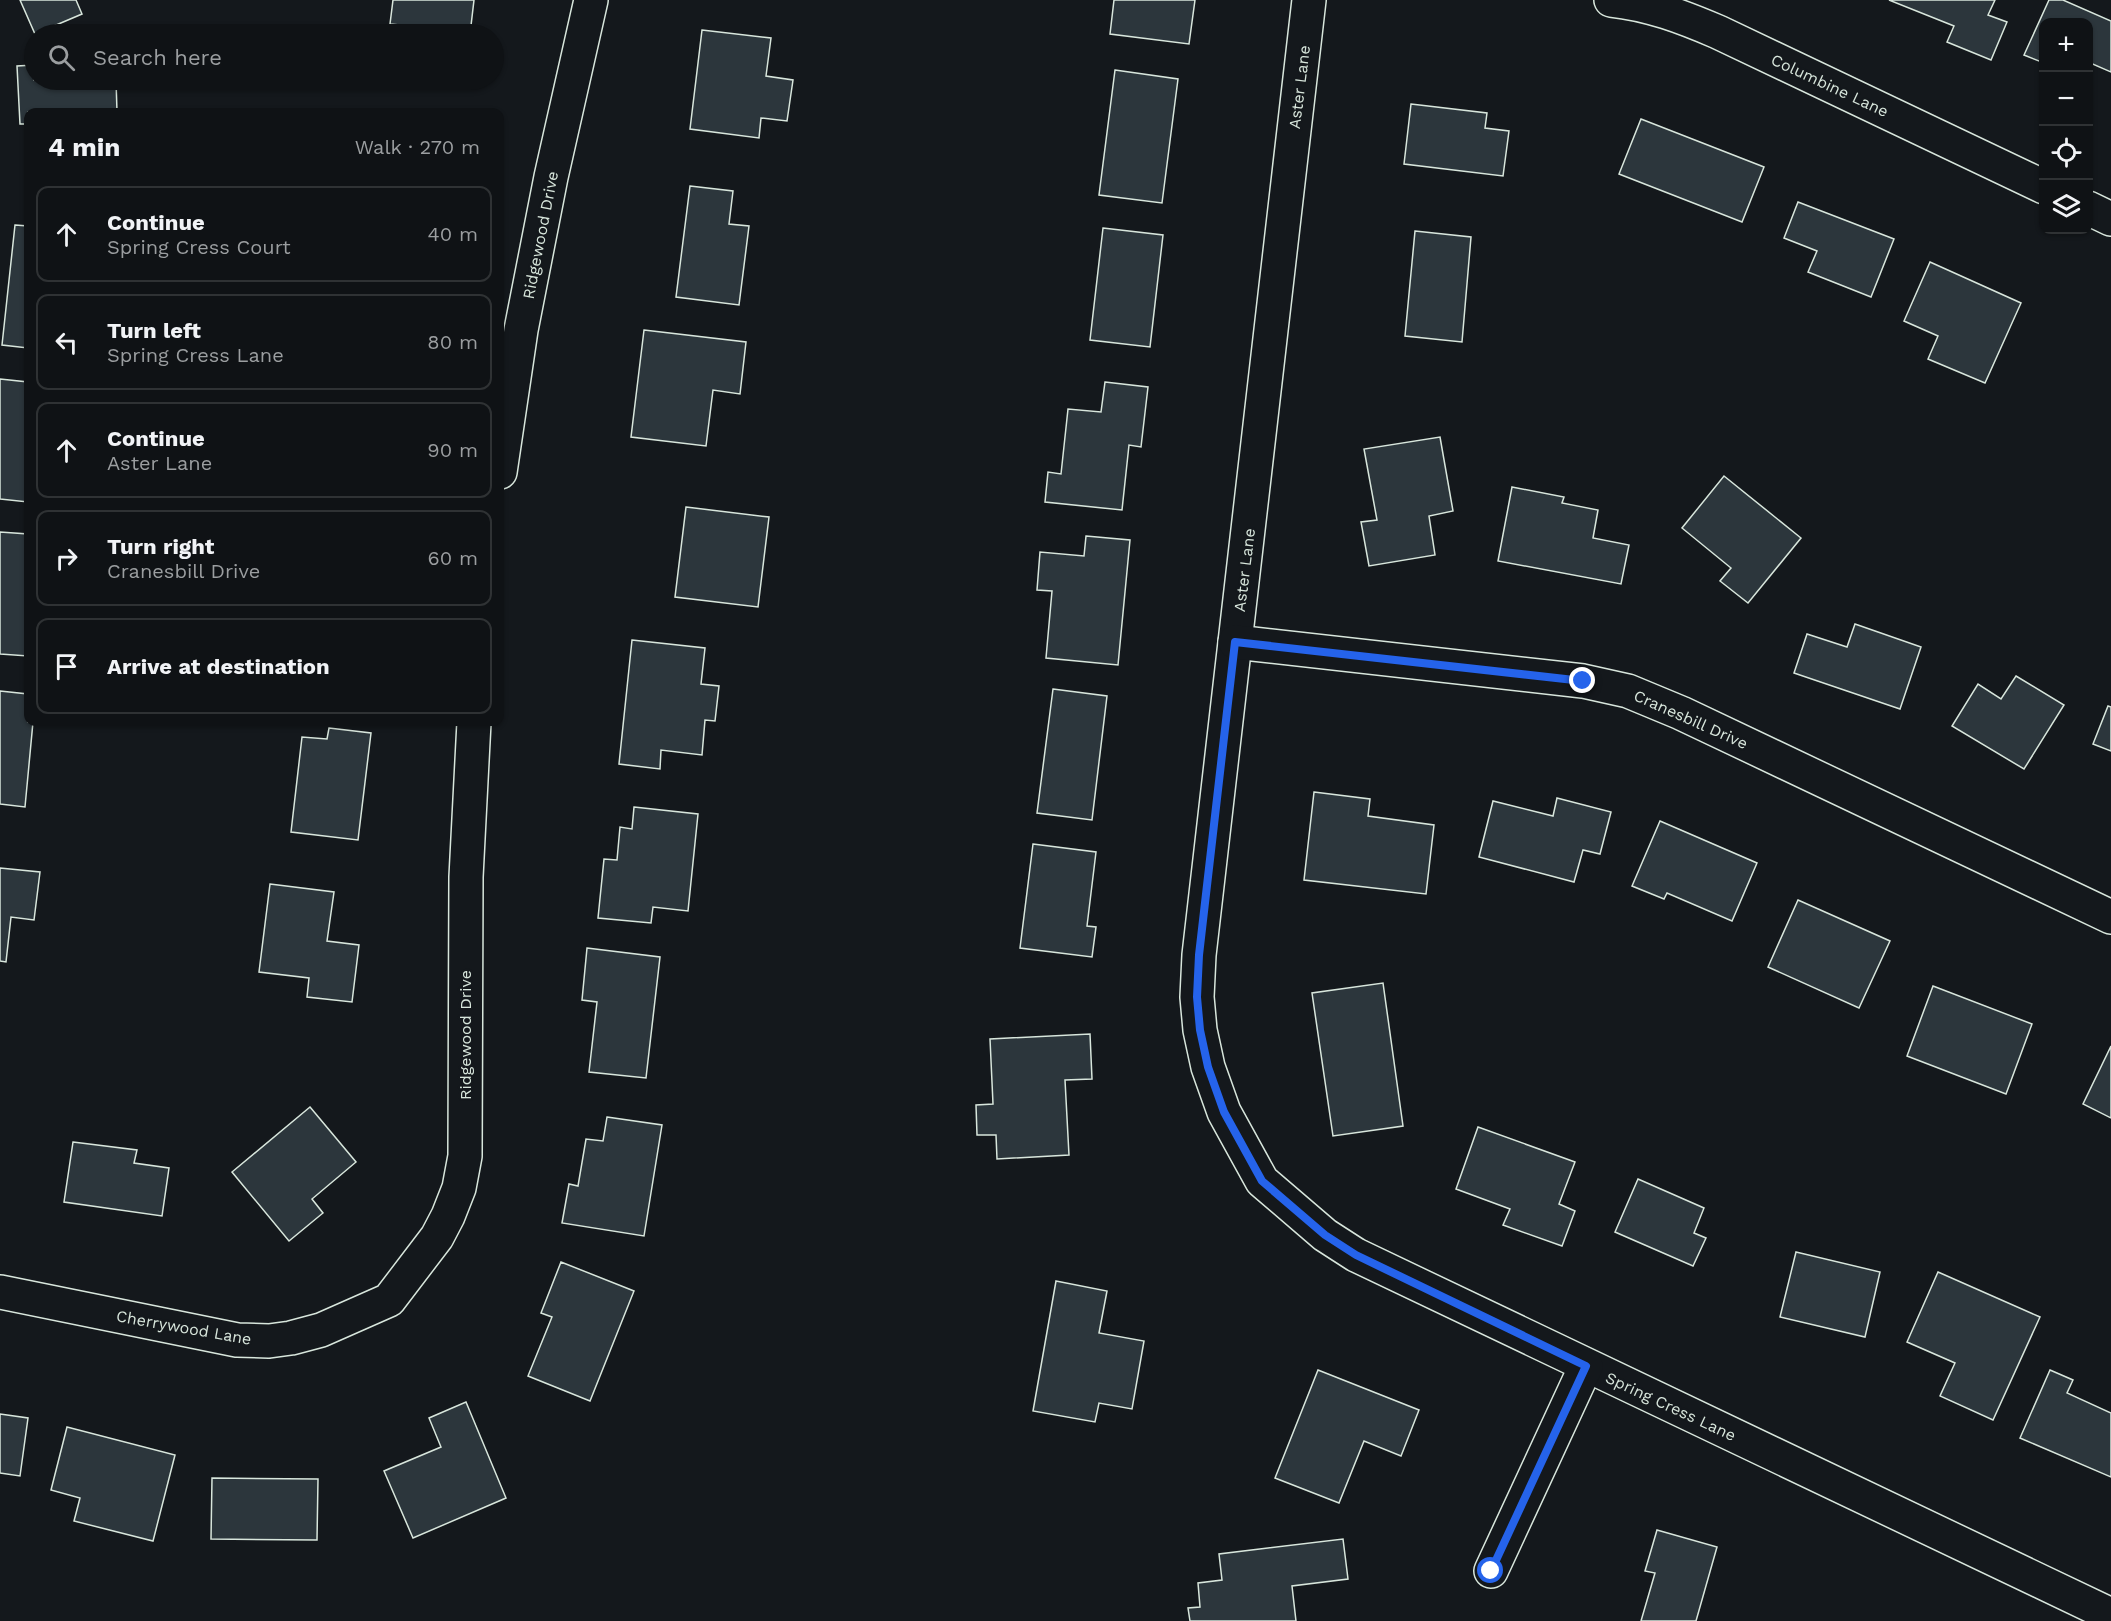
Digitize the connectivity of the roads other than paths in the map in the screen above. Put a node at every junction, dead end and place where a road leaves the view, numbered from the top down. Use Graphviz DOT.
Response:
graph roads {
  1 [pos="591,0"];
  2 [pos="1310,0"];
  3 [pos="1611,0"];
  4 [pos="2039,185"];
  5 [pos="2093,210"];
  6 [pos="2111,219"];
  7 [pos="504,445"];
  8 [pos="1235,642"];
  9 [pos="474,726"];
  10 [pos="2111,917"];
  11 [pos="1236,1134"];
  12 [pos="0,1292"];
  13 [pos="365,1310"];
  14 [pos="1586,1366"];
  15 [pos="1491,1571"];
  16 [pos="2111,1615"];
  1 -- 7 [label="street, Ridgewood Drive"];
  2 -- 8 [label="street, Aster Lane"];
  3 -- 4 [label="street, Columbine Lane"];
  5 -- 6 [label="street"];
  8 -- 10 [label="street, Cranesbill Drive"];
  8 -- 11 [label="street, Aster Lane"];
  9 -- 13 [label="street, Ridgewood Drive"];
  11 -- 14 [label="street, Spring Cress Lane"];
  12 -- 13 [label="street, Cherrywood Lane"];
  14 -- 15 [label="street"];
  14 -- 16 [label="street, Spring Cress Lane"];
}
